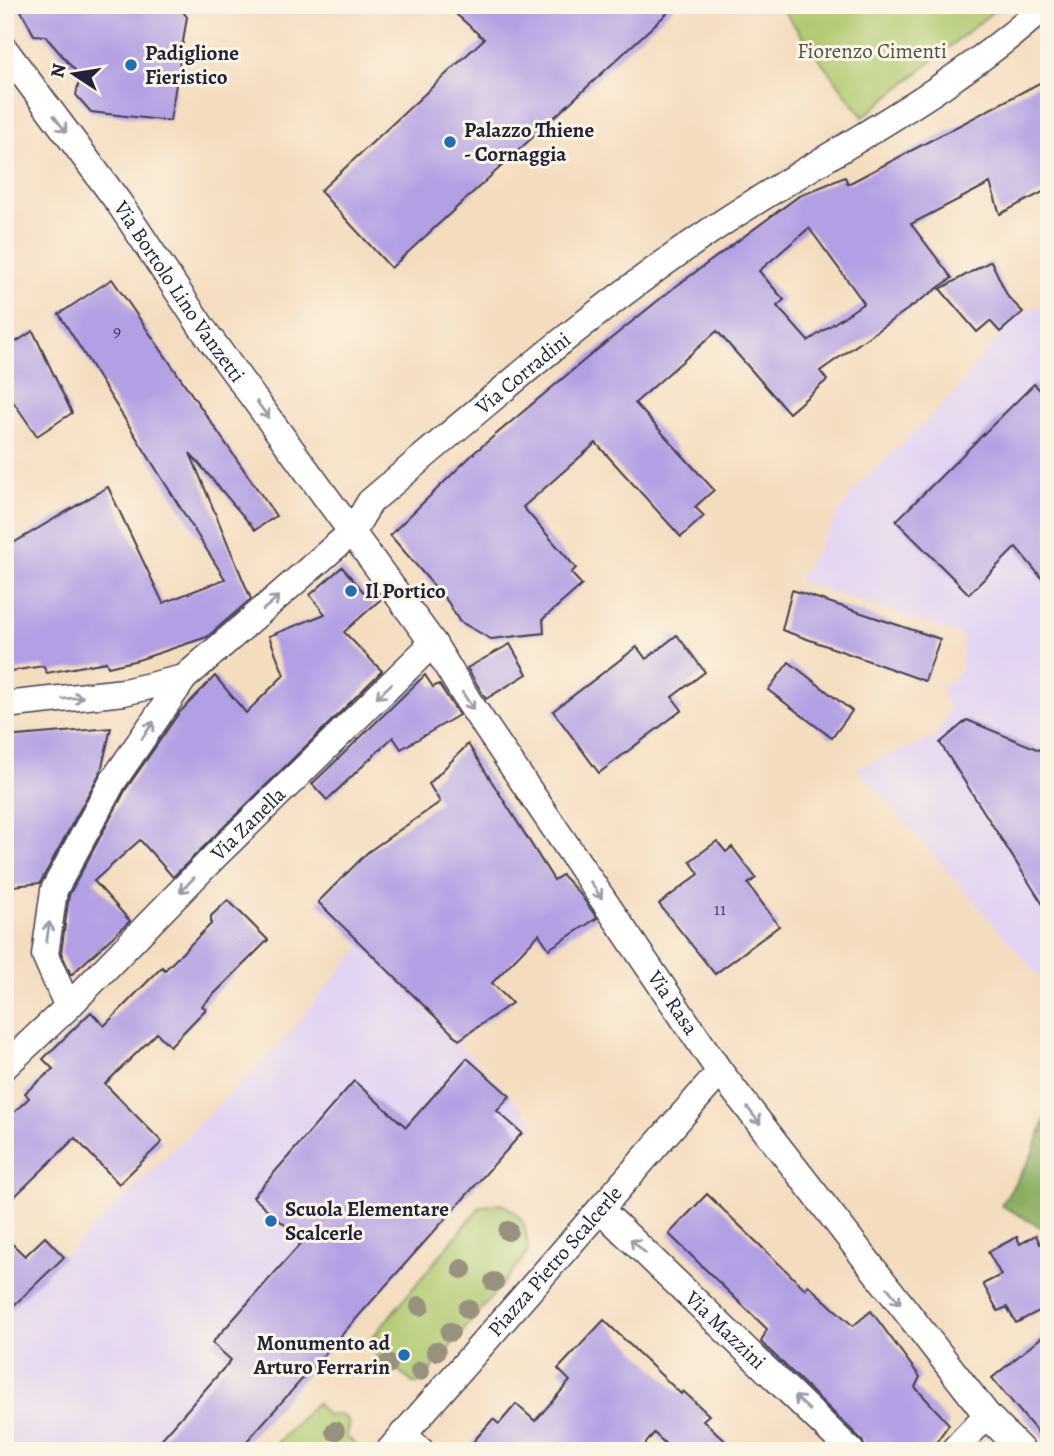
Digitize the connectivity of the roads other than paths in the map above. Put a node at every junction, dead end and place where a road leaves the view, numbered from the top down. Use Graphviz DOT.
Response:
graph roads {
  1 [pos="1046,5"];
  2 [pos="5,50"];
  3 [pos="352,532"];
  4 [pos="433,643"];
  5 [pos="184,678"];
  6 [pos="5,705"];
  7 [pos="68,1007"];
  8 [pos="5,1066"];
  9 [pos="720,1072"];
  10 [pos="601,1210"];
  11 [pos="987,1415"];
  12 [pos="404,1445"];
  13 [pos="851,1451"];
  14 [pos="953,1451"];
  15 [pos="1022,1451"];
  1 -- 3 [label="street, Via Corradini"];
  2 -- 3 [label="street, Via Bortolo Lino Vanzetti, one-way"];
  3 -- 4 [label="street, Via Rasa"];
  5 -- 3 [label="street, Via Corradini, one-way"];
  4 -- 7 [label="street, Via Zanella, one-way"];
  4 -- 9 [label="street, Via Rasa, one-way"];
  6 -- 5 [label="street, Via Corradini, one-way"];
  7 -- 5 [label="street, one-way"];
  7 -- 8 [label="street, Via Zanella"];
  9 -- 10 [label="street, Piazza Pietro Scalcerle"];
  9 -- 11 [label="street, Via Rasa, one-way"];
  10 -- 12 [label="street, Piazza Pietro Scalcerle"];
  13 -- 10 [label="street, Via Mazzini, one-way"];
  11 -- 14 [label="street"];
  11 -- 15 [label="street, Via Rasa"];
}
